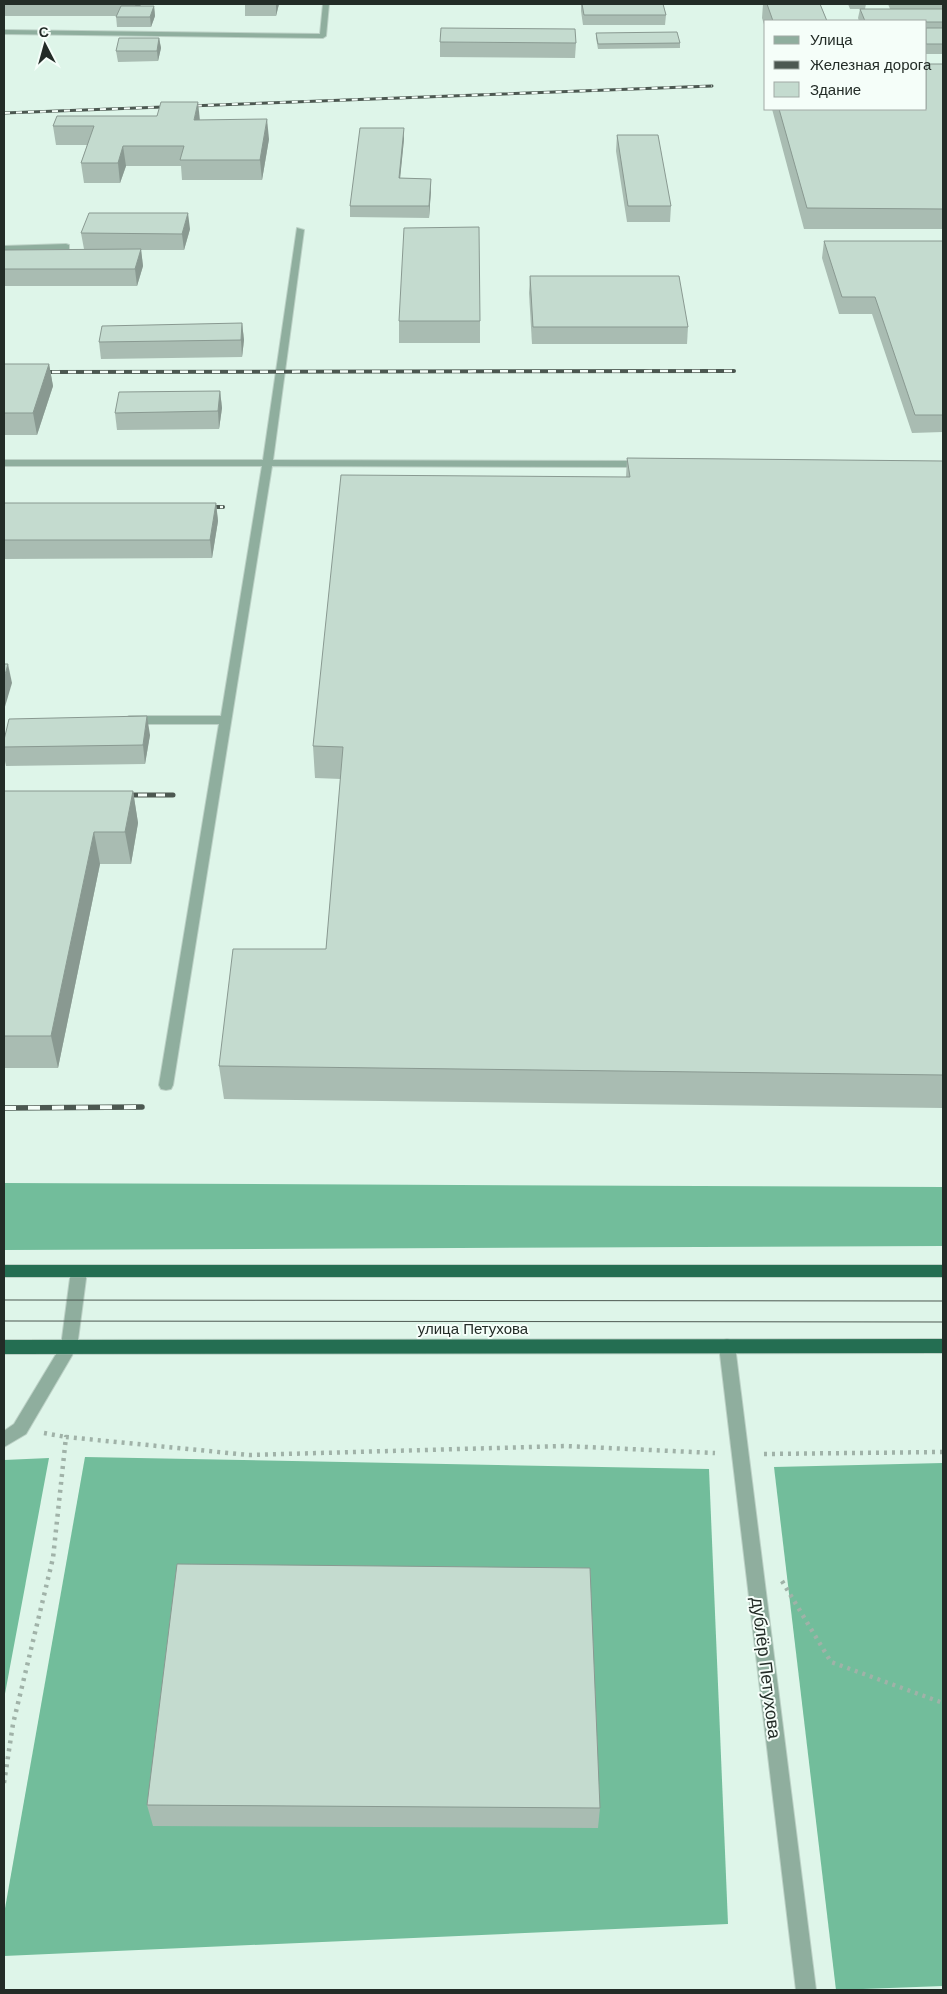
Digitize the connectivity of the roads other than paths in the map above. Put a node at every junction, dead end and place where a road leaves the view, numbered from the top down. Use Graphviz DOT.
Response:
graph roads {
  1 [pos="326,4"];
  2 [pos="4,32"];
  3 [pos="300,230"];
  4 [pos="66,247"];
  5 [pos="4,249"];
  6 [pos="4,463"];
  7 [pos="268,463"];
  8 [pos="655,464"];
  9 [pos="118,720"];
  10 [pos="226,720"];
  11 [pos="166,1085"];
  12 [pos="79,1271"];
  13 [pos="943,1271"];
  14 [pos="4,1272"];
  15 [pos="726,1346"];
  16 [pos="943,1346"];
  17 [pos="4,1347"];
  18 [pos="69,1347"];
  19 [pos="4,1440"];
  20 [pos="806,1990"];
  1 -- 2 [label="street"];
  3 -- 7 [label="street"];
  4 -- 5 [label="street"];
  6 -- 7 [label="street"];
  7 -- 8 [label="street"];
  7 -- 10 [label="street"];
  9 -- 10 [label="street"];
  10 -- 11 [label="street"];
  12 -- 13 [label="highway"];
  12 -- 14 [label="highway"];
  12 -- 18 [label="street"];
  15 -- 16 [label="highway, улица Петухова"];
  15 -- 18 [label="highway, улица Петухова"];
  15 -- 20 [label="street, дублёр Петухова"];
  17 -- 18 [label="highway, улица Петухова"];
  18 -- 19 [label="street"];
}
